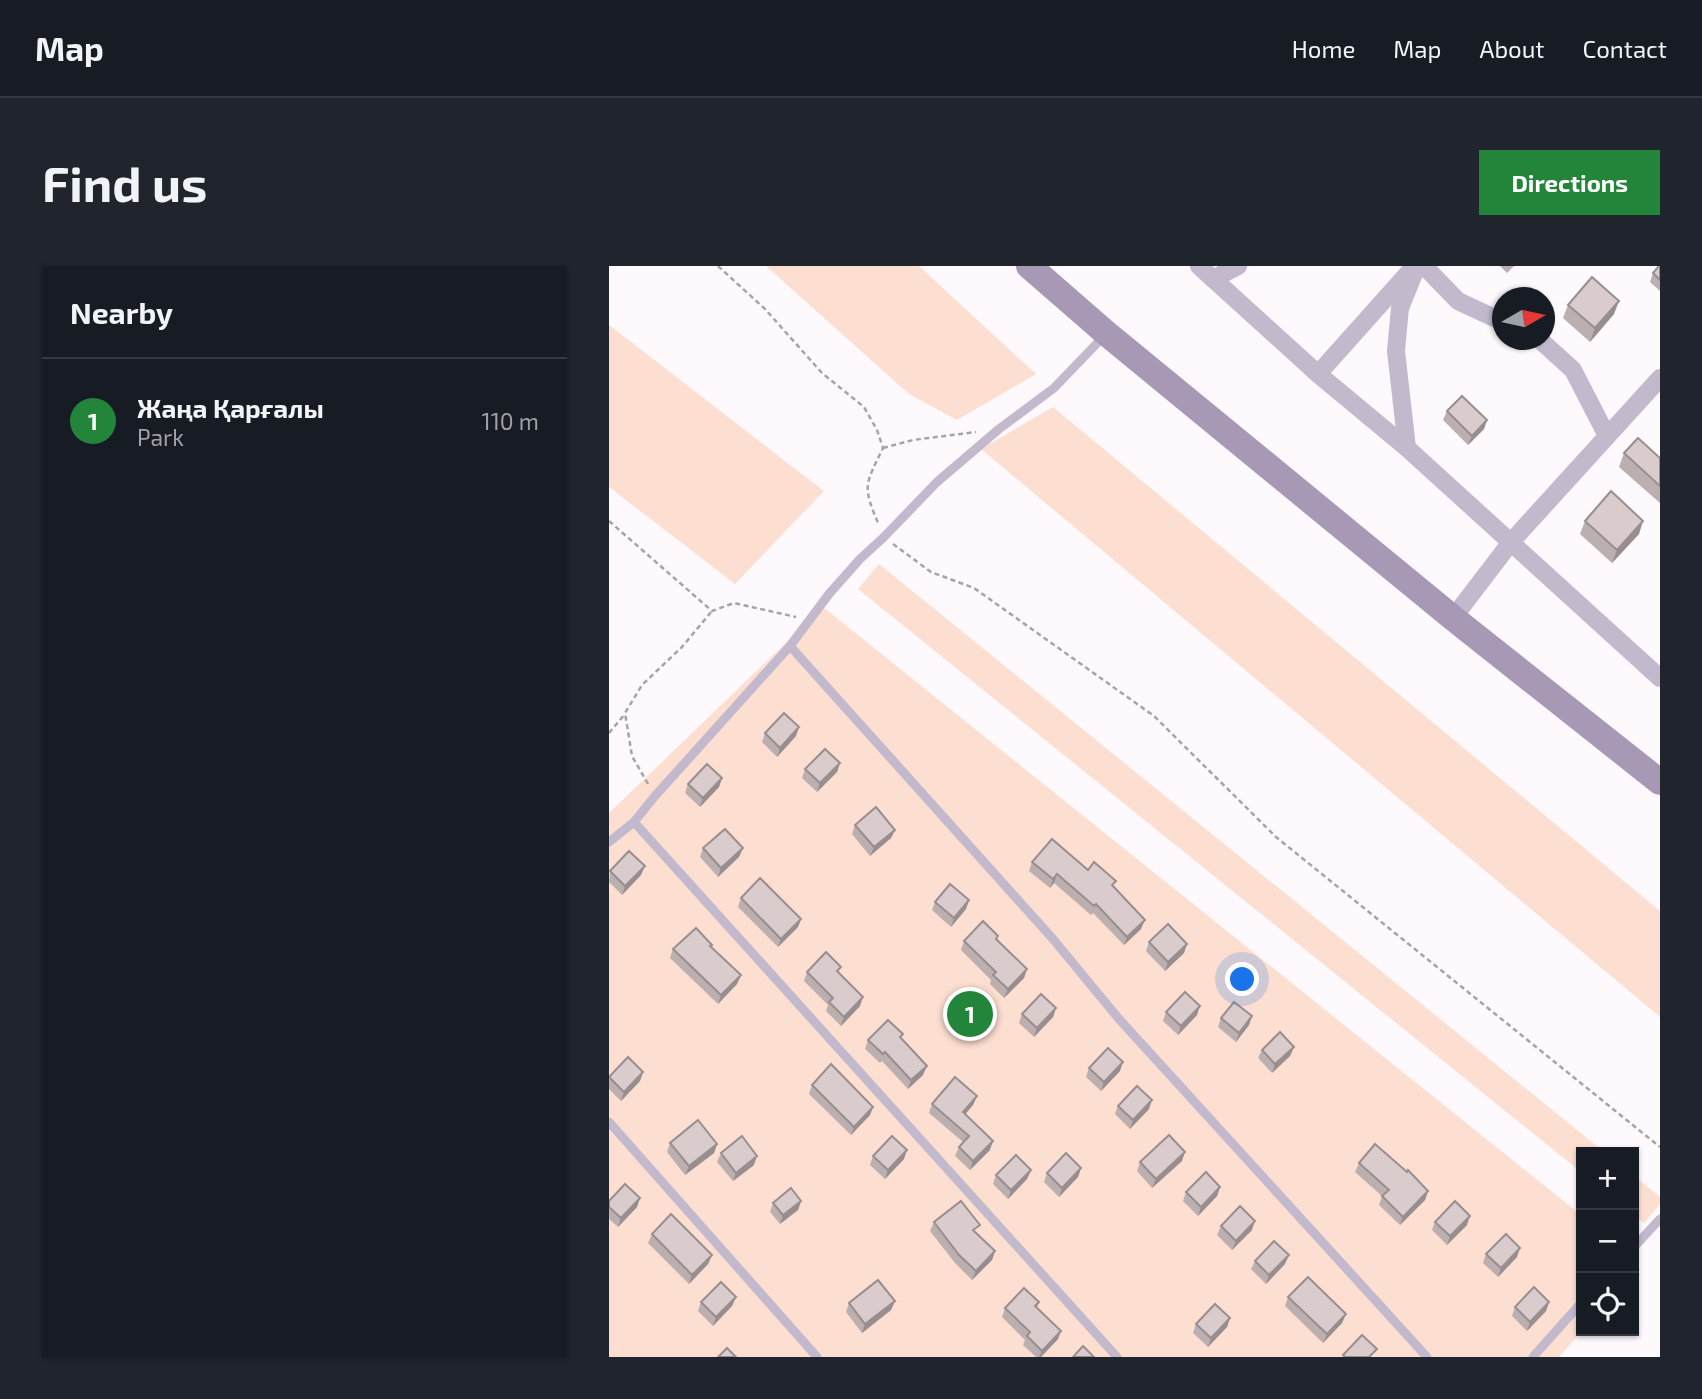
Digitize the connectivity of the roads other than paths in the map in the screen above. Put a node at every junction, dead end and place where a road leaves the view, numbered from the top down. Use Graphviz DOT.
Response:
graph roads {
  1 [pos="1199,266"];
  2 [pos="1238,266"];
  3 [pos="1416,266"];
  4 [pos="1424,266"];
  5 [pos="1035,268"];
  6 [pos="1213,279"];
  7 [pos="1492,317"];
  8 [pos="1106,333"];
  9 [pos="1551,350"];
  10 [pos="1318,374"];
  11 [pos="1660,378"];
  12 [pos="1607,436"];
  13 [pos="1407,448"];
  14 [pos="1511,542"];
  15 [pos="1453,618"];
  16 [pos="790,646"];
  17 [pos="1660,678"];
  18 [pos="1657,773"];
  19 [pos="634,822"];
  20 [pos="609,842"];
  21 [pos="609,1122"];
  22 [pos="1660,1219"];
  23 [pos="1639,1242"];
  24 [pos="1576,1309"];
  25 [pos="817,1357"];
  26 [pos="1117,1357"];
  27 [pos="1427,1357"];
  28 [pos="1533,1357"];
  1 -- 6 [label="street"];
  2 -- 6 [label="street"];
  3 -- 10 [label="street"];
  3 -- 13 [label="street"];
  4 -- 7 [label="street"];
  5 -- 8 [label="main road"];
  6 -- 10 [label="street"];
  8 -- 15 [label="main road"];
  8 -- 16 [label="lane"];
  9 -- 12 [label="street"];
  10 -- 13 [label="street"];
  11 -- 12 [label="street"];
  12 -- 14 [label="street"];
  13 -- 14 [label="street"];
  14 -- 15 [label="street"];
  14 -- 17 [label="street"];
  15 -- 18 [label="main road"];
  16 -- 19 [label="lane"];
  16 -- 27 [label="lane"];
  19 -- 20 [label="lane"];
  19 -- 26 [label="lane"];
  21 -- 25 [label="lane"];
  22 -- 23 [label="lane"];
  24 -- 28 [label="lane"];
}
